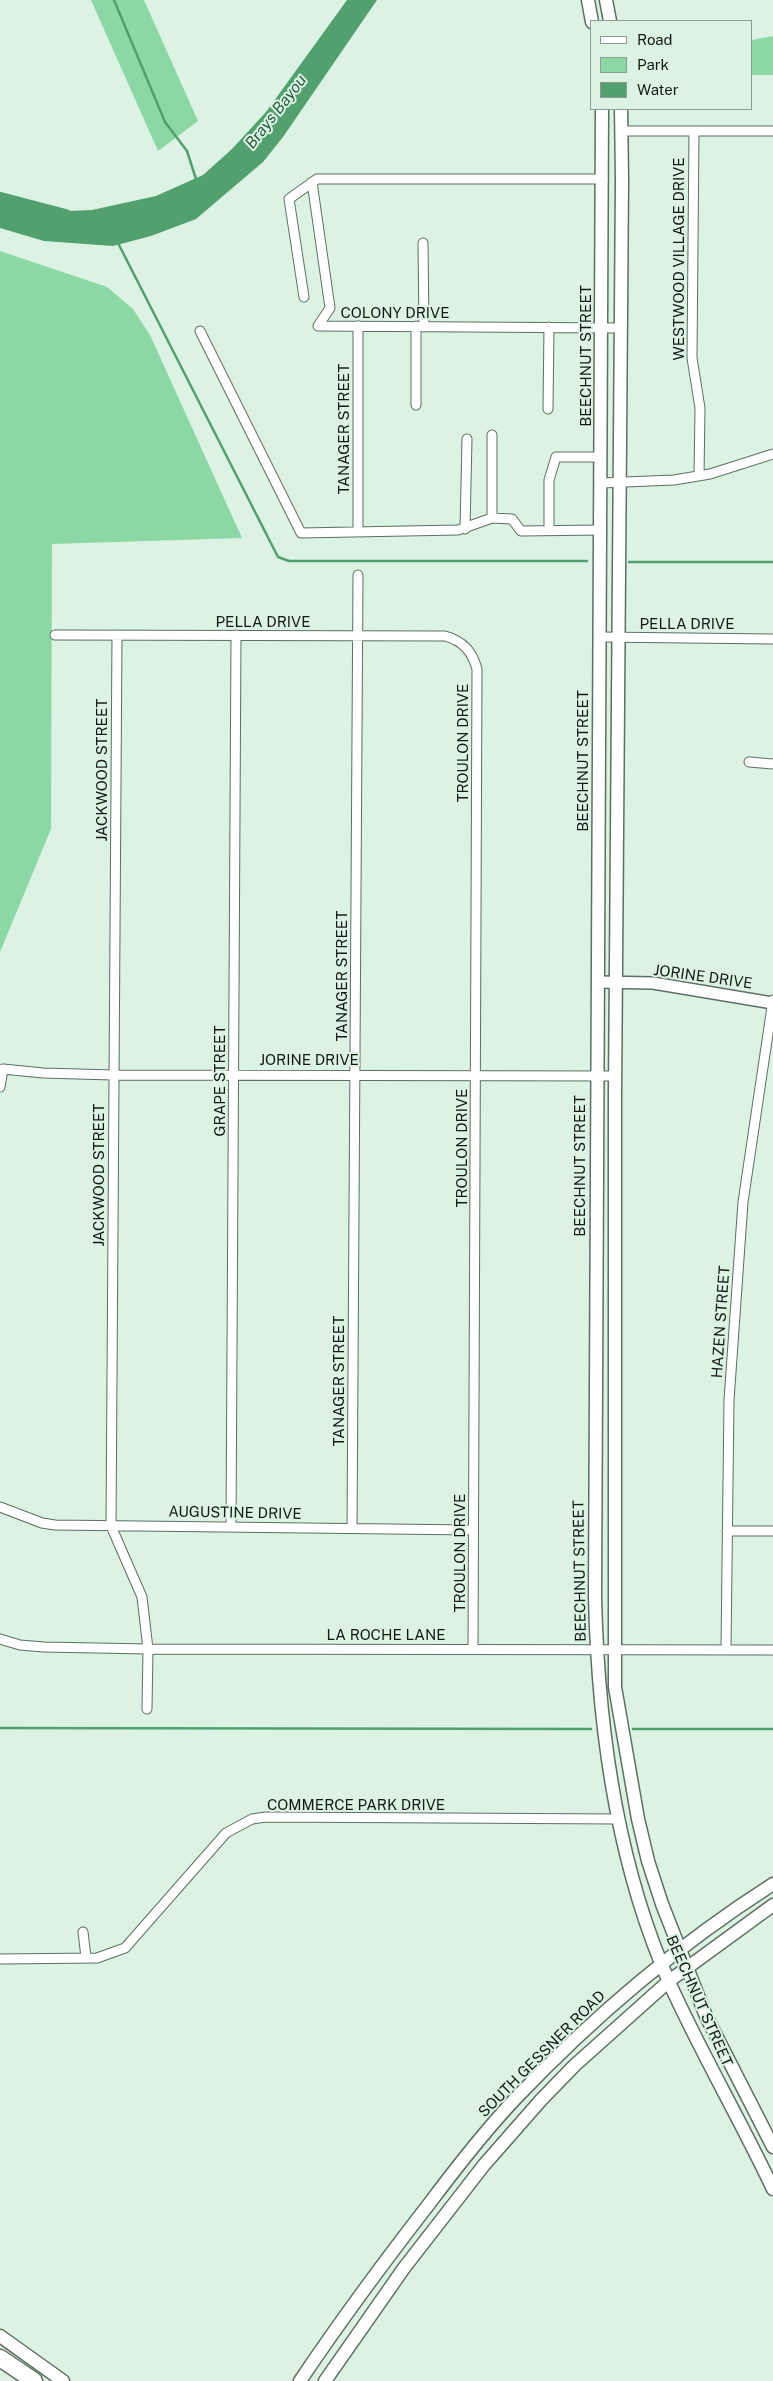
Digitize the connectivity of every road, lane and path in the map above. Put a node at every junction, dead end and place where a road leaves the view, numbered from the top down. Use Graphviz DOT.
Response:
graph roads {
  1 [pos="588,0"];
  2 [pos="606,0"];
  3 [pos="592,20"];
  4 [pos="610,20"];
  5 [pos="602,110"];
  6 [pos="621,110"];
  7 [pos="622,131"];
  8 [pos="694,131"];
  9 [pos="773,131"];
  10 [pos="603,179"];
  11 [pos="312,182"];
  12 [pos="603,202"];
  13 [pos="622,202"];
  14 [pos="423,243"];
  15 [pos="304,298"];
  16 [pos="358,326"];
  17 [pos="420,327"];
  18 [pos="549,327"];
  19 [pos="602,328"];
  20 [pos="620,328"];
  21 [pos="200,332"];
  22 [pos="416,405"];
  23 [pos="548,409"];
  24 [pos="492,435"];
  25 [pos="467,439"];
  26 [pos="773,454"];
  27 [pos="601,457"];
  28 [pos="699,476"];
  29 [pos="620,482"];
  30 [pos="601,483"];
  31 [pos="492,518"];
  32 [pos="465,529"];
  33 [pos="549,530"];
  34 [pos="601,530"];
  35 [pos="358,532"];
  36 [pos="358,575"];
  37 [pos="55,635"];
  38 [pos="117,635"];
  39 [pos="236,635"];
  40 [pos="358,636"];
  41 [pos="600,637"];
  42 [pos="619,638"];
  43 [pos="773,639"];
  44 [pos="468,649"];
  45 [pos="749,762"];
  46 [pos="773,764"];
  47 [pos="599,809"];
  48 [pos="618,809"];
  49 [pos="598,982"];
  50 [pos="616,983"];
  51 [pos="773,1002"];
  52 [pos="113,1074"];
  53 [pos="234,1075"];
  54 [pos="355,1075"];
  55 [pos="476,1076"];
  56 [pos="597,1076"];
  57 [pos="615,1076"];
  58 [pos="0,1087"];
  59 [pos="596,1262"];
  60 [pos="614,1262"];
  61 [pos="595,1468"];
  62 [pos="614,1468"];
  63 [pos="0,1507"];
  64 [pos="112,1526"];
  65 [pos="232,1527"];
  66 [pos="352,1528"];
  67 [pos="473,1530"];
  68 [pos="727,1531"];
  69 [pos="773,1531"];
  70 [pos="0,1639"];
  71 [pos="148,1648"];
  72 [pos="473,1649"];
  73 [pos="726,1649"];
  74 [pos="597,1650"];
  75 [pos="614,1650"];
  76 [pos="773,1650"];
  77 [pos="148,1708"];
  78 [pos="618,1819"];
  79 [pos="773,1884"];
  80 [pos="773,1905"];
  81 [pos="83,1932"];
  82 [pos="679,1949"];
  83 [pos="86,1957"];
  84 [pos="0,1958"];
  85 [pos="662,1963"];
  86 [pos="686,1967"];
  87 [pos="669,1981"];
  88 [pos="744,2091"];
  89 [pos="728,2100"];
  90 [pos="773,2147"];
  91 [pos="773,2189"];
  92 [pos="387,2257"];
  93 [pos="404,2268"];
  94 [pos="0,2336"];
  95 [pos="0,2358"];
  96 [pos="0,2371"];
  97 [pos="15,2381"];
  98 [pos="34,2381"];
  99 [pos="63,2381"];
  100 [pos="300,2381"];
  101 [pos="325,2381"];
  1 -- 3 [label="main road"];
  2 -- 4 [label="main road"];
  5 -- 10 [label="main road, BEECHNUT STREET"];
  6 -- 7 [label="main road, BEECHNUT STREET"];
  7 -- 8 [label="street"];
  7 -- 13 [label="main road, BEECHNUT STREET"];
  8 -- 9 [label="street"];
  8 -- 28 [label="street, WESTWOOD VILLAGE DRIVE"];
  10 -- 11 [label="street"];
  10 -- 12 [label="main road, BEECHNUT STREET"];
  11 -- 15 [label="street"];
  11 -- 16 [label="street, COLONY DRIVE"];
  12 -- 13 [label="main road"];
  12 -- 19 [label="main road, BEECHNUT STREET"];
  13 -- 20 [label="main road, BEECHNUT STREET"];
  14 -- 17 [label="street"];
  16 -- 17 [label="street, COLONY DRIVE"];
  16 -- 35 [label="street, TANAGER STREET"];
  17 -- 18 [label="street, COLONY DRIVE"];
  17 -- 22 [label="street"];
  18 -- 19 [label="street, COLONY DRIVE"];
  18 -- 23 [label="street"];
  19 -- 20 [label="street, COLONY DRIVE"];
  19 -- 27 [label="main road, BEECHNUT STREET"];
  20 -- 29 [label="main road, BEECHNUT STREET"];
  21 -- 35 [label="street"];
  24 -- 31 [label="street"];
  25 -- 32 [label="street"];
  26 -- 28 [label="street"];
  27 -- 30 [label="main road, BEECHNUT STREET"];
  27 -- 33 [label="street"];
  28 -- 29 [label="street"];
  29 -- 30 [label="street"];
  29 -- 42 [label="main road, BEECHNUT STREET"];
  30 -- 34 [label="main road, BEECHNUT STREET"];
  31 -- 32 [label="street"];
  31 -- 33 [label="street"];
  32 -- 35 [label="street"];
  33 -- 34 [label="street"];
  34 -- 41 [label="main road, BEECHNUT STREET"];
  36 -- 40 [label="street, TANAGER STREET"];
  37 -- 38 [label="street, PELLA DRIVE"];
  38 -- 39 [label="street, PELLA DRIVE"];
  38 -- 52 [label="street, JACKWOOD STREET"];
  39 -- 40 [label="street, PELLA DRIVE"];
  39 -- 53 [label="street, GRAPE STREET"];
  40 -- 44 [label="street, PELLA DRIVE"];
  40 -- 54 [label="street, TANAGER STREET"];
  41 -- 42 [label="street, PELLA DRIVE"];
  41 -- 47 [label="main road, BEECHNUT STREET"];
  42 -- 43 [label="street, PELLA DRIVE"];
  42 -- 48 [label="main road, BEECHNUT STREET"];
  44 -- 55 [label="street, TROULON DRIVE"];
  45 -- 46 [label="street"];
  47 -- 48 [label="main road"];
  47 -- 49 [label="main road, BEECHNUT STREET"];
  48 -- 50 [label="main road, BEECHNUT STREET"];
  49 -- 50 [label="street, JORINE DRIVE"];
  49 -- 56 [label="main road, BEECHNUT STREET"];
  50 -- 51 [label="street, JORINE DRIVE"];
  50 -- 57 [label="main road, BEECHNUT STREET"];
  51 -- 68 [label="street, HAZEN STREET"];
  52 -- 53 [label="street, JORINE DRIVE"];
  52 -- 58 [label="street, JORINE DRIVE"];
  52 -- 64 [label="street, JACKWOOD STREET"];
  53 -- 54 [label="street, JORINE DRIVE"];
  53 -- 65 [label="street, GRAPE STREET"];
  54 -- 55 [label="street, JORINE DRIVE"];
  54 -- 66 [label="street, TANAGER STREET"];
  55 -- 56 [label="street, JORINE DRIVE"];
  55 -- 67 [label="street, TROULON DRIVE"];
  56 -- 57 [label="street, JORINE DRIVE"];
  56 -- 59 [label="main road, BEECHNUT STREET"];
  57 -- 60 [label="main road, BEECHNUT STREET"];
  59 -- 60 [label="main road"];
  59 -- 61 [label="main road, BEECHNUT STREET"];
  60 -- 62 [label="main road, BEECHNUT STREET"];
  61 -- 62 [label="main road"];
  61 -- 74 [label="main road, BEECHNUT STREET"];
  62 -- 75 [label="main road, BEECHNUT STREET"];
  63 -- 64 [label="street, AUGUSTINE DRIVE"];
  64 -- 65 [label="street, AUGUSTINE DRIVE"];
  64 -- 71 [label="street, JACKWOOD STREET"];
  65 -- 66 [label="street, AUGUSTINE DRIVE"];
  66 -- 67 [label="street, AUGUSTINE DRIVE"];
  67 -- 72 [label="street, TROULON DRIVE"];
  68 -- 69 [label="street"];
  68 -- 73 [label="street, HAZEN STREET"];
  70 -- 71 [label="street, LA ROCHE LANE"];
  71 -- 72 [label="street, LA ROCHE LANE"];
  71 -- 77 [label="street, JACKWOOD STREET"];
  72 -- 74 [label="street, LA ROCHE LANE"];
  73 -- 75 [label="street, LA ROCHE LANE"];
  73 -- 76 [label="street, LA ROCHE LANE"];
  74 -- 75 [label="street, LA ROCHE LANE"];
  74 -- 78 [label="main road, BEECHNUT STREET"];
  75 -- 82 [label="main road, BEECHNUT STREET"];
  78 -- 83 [label="street, COMMERCE PARK DRIVE"];
  78 -- 85 [label="main road, BEECHNUT STREET"];
  79 -- 82 [label="main road, SOUTH GESSNER ROAD"];
  80 -- 86 [label="main road, SOUTH GESSNER ROAD"];
  81 -- 83 [label="street"];
  82 -- 85 [label="main road, SOUTH GESSNER ROAD"];
  82 -- 86 [label="main road, BEECHNUT STREET"];
  83 -- 84 [label="street, COMMERCE PARK DRIVE"];
  85 -- 87 [label="main road, BEECHNUT STREET"];
  85 -- 92 [label="main road, SOUTH GESSNER ROAD"];
  86 -- 87 [label="main road, SOUTH GESSNER ROAD"];
  86 -- 88 [label="main road, BEECHNUT STREET"];
  87 -- 89 [label="main road, BEECHNUT STREET"];
  87 -- 93 [label="main road, SOUTH GESSNER ROAD"];
  88 -- 89 [label="main road"];
  88 -- 90 [label="main road, BEECHNUT STREET"];
  89 -- 91 [label="main road, BEECHNUT STREET"];
  92 -- 93 [label="main road"];
  92 -- 100 [label="main road, SOUTH GESSNER ROAD"];
  93 -- 101 [label="main road, SOUTH GESSNER ROAD"];
  94 -- 99 [label="main road"];
  95 -- 98 [label="highway"];
  96 -- 97 [label="highway"];
}
